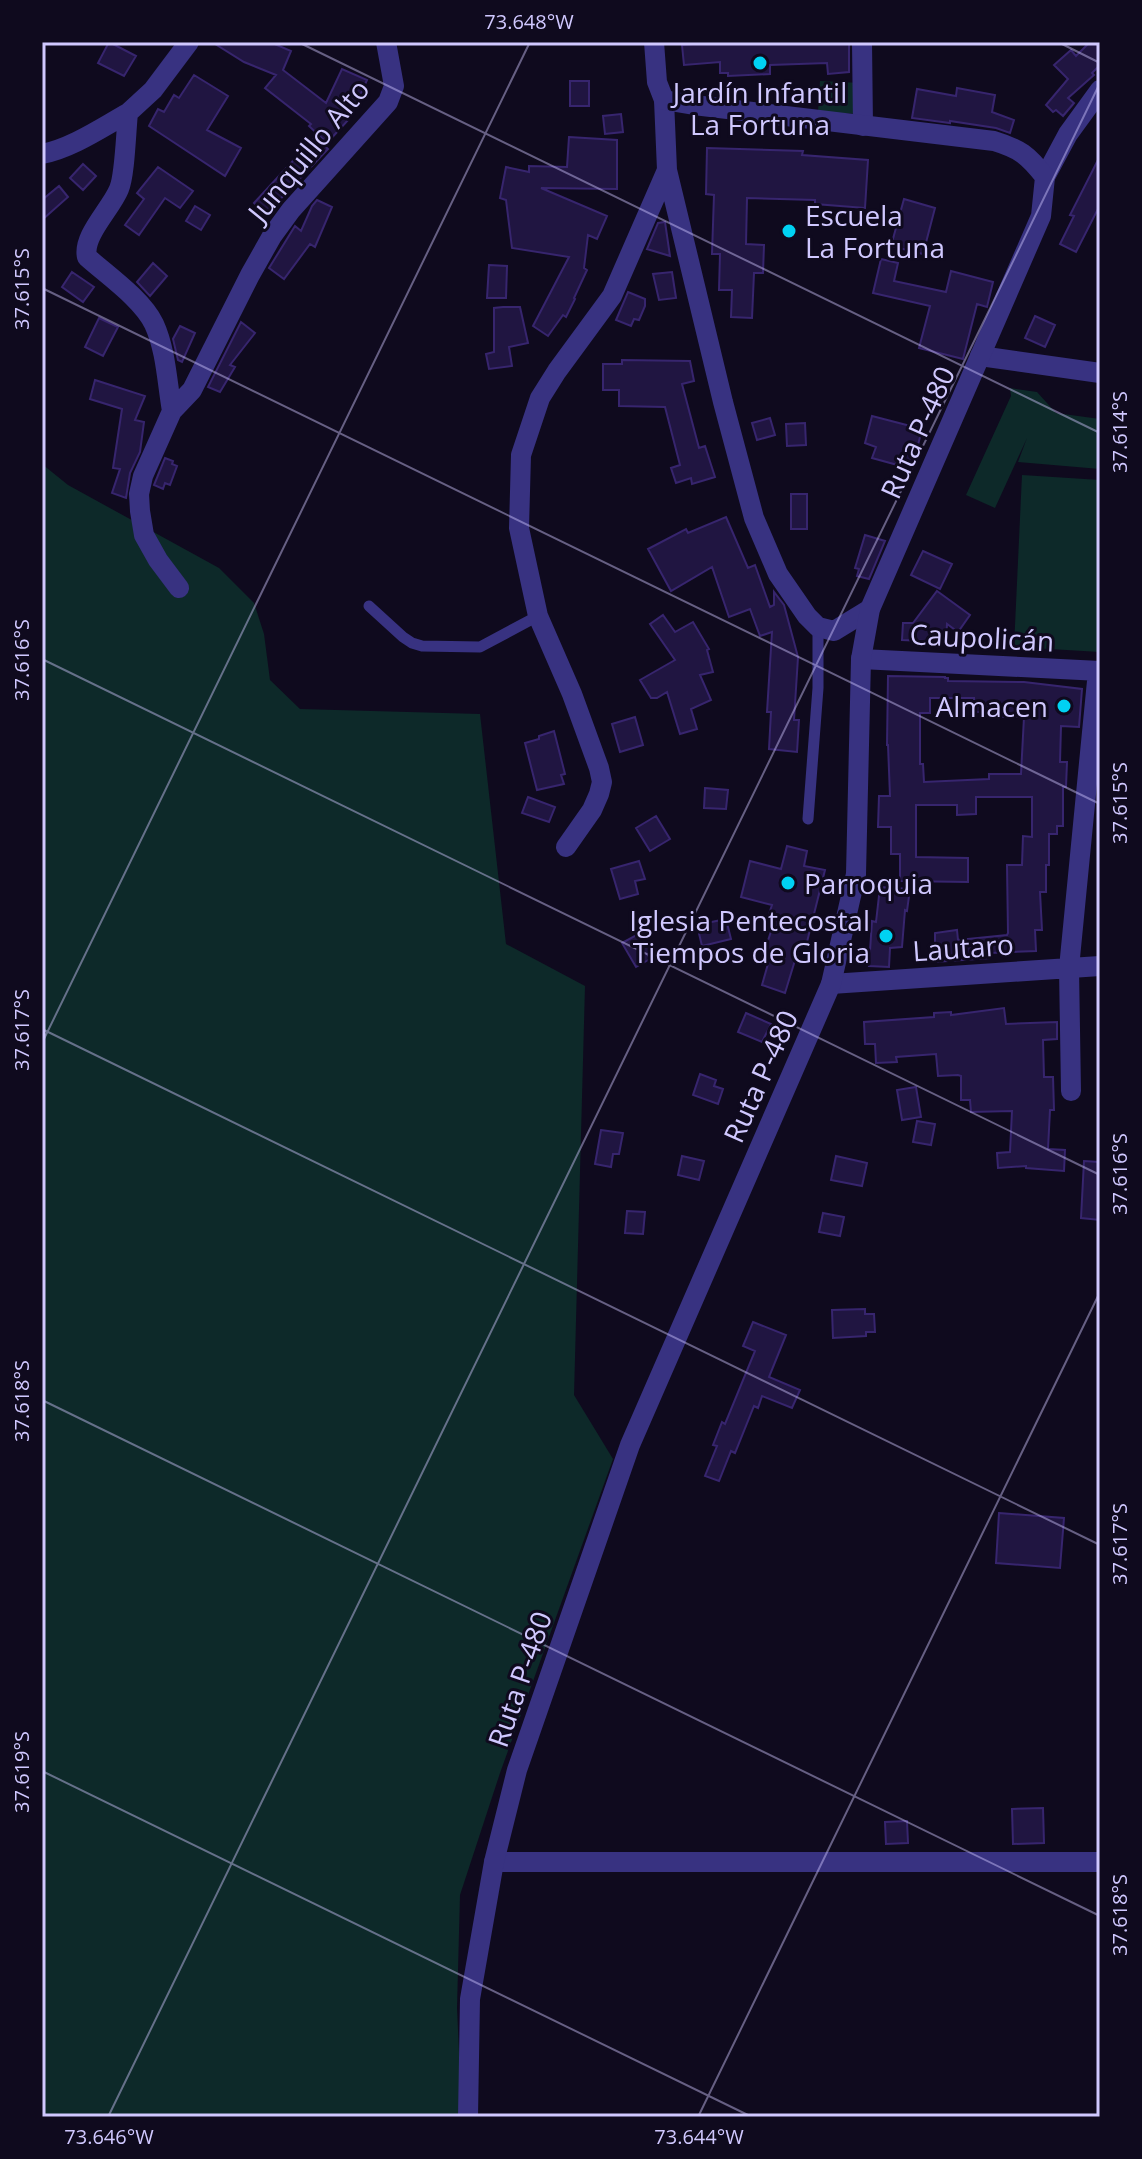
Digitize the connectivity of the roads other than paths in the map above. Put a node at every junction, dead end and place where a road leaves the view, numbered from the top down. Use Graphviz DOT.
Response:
graph roads {
  1 [pos="189,42"];
  2 [pos="386,42"];
  3 [pos="654,42"];
  4 [pos="862,42"];
  5 [pos="1100,90"];
  6 [pos="664,100"];
  7 [pos="128,113"];
  8 [pos="863,126"];
  9 [pos="42,154"];
  10 [pos="667,170"];
  11 [pos="1045,177"];
  12 [pos="980,356"];
  13 [pos="1100,373"];
  14 [pos="172,411"];
  15 [pos="179,588"];
  16 [pos="369,606"];
  17 [pos="870,609"];
  18 [pos="538,616"];
  19 [pos="818,627"];
  20 [pos="861,659"];
  21 [pos="1099,671"];
  22 [pos="808,819"];
  23 [pos="566,847"];
  24 [pos="1100,966"];
  25 [pos="1069,968"];
  26 [pos="831,984"];
  27 [pos="1071,1091"];
  28 [pos="494,1862"];
  29 [pos="1100,1862"];
  30 [pos="468,2117"];
  1 -- 7 [label="street"];
  2 -- 14 [label="street, Junquillo Alto"];
  3 -- 6 [label="street"];
  4 -- 8 [label="street"];
  5 -- 11 [label="street"];
  6 -- 8 [label="street"];
  6 -- 10 [label="street"];
  7 -- 9 [label="street"];
  7 -- 14 [label="street"];
  8 -- 11 [label="street"];
  10 -- 18 [label="street"];
  10 -- 19 [label="street"];
  11 -- 12 [label="street, Ruta P-480"];
  12 -- 13 [label="street"];
  12 -- 17 [label="street, Ruta P-480"];
  14 -- 15 [label="street, Junquillo Alto"];
  16 -- 18 [label="lane"];
  17 -- 19 [label="street"];
  17 -- 20 [label="street, Ruta P-480"];
  18 -- 23 [label="street"];
  19 -- 22 [label="lane"];
  20 -- 21 [label="street, Caupolicán"];
  20 -- 26 [label="street, Ruta P-480"];
  21 -- 25 [label="street"];
  24 -- 25 [label="street, Lautaro"];
  25 -- 26 [label="street, Lautaro"];
  25 -- 27 [label="street"];
  26 -- 28 [label="street, Ruta P-480"];
  28 -- 29 [label="street"];
  28 -- 30 [label="street, Ruta P-480"];
}
